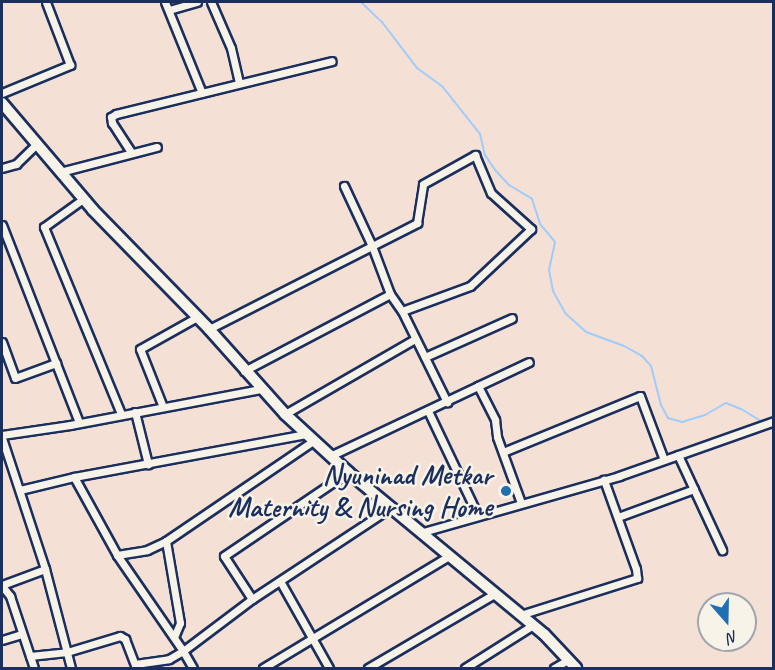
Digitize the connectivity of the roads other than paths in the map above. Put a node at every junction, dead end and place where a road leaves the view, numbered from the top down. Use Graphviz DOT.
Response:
graph roads {
  1 [pos="46,2"];
  2 [pos="165,2"];
  3 [pos="197,2"];
  4 [pos="211,2"];
  5 [pos="169,10"];
  6 [pos="332,61"];
  7 [pos="239,82"];
  8 [pos="2,93"];
  9 [pos="202,93"];
  10 [pos="2,103"];
  11 [pos="37,144"];
  12 [pos="157,147"];
  13 [pos="131,152"];
  14 [pos="2,168"];
  15 [pos="60,172"];
  16 [pos="345,186"];
  17 [pos="83,199"];
  18 [pos="2,225"];
  19 [pos="372,246"];
  20 [pos="390,294"];
  21 [pos="402,311"];
  22 [pos="197,317"];
  23 [pos="512,318"];
  24 [pos="209,329"];
  25 [pos="415,339"];
  26 [pos="2,342"];
  27 [pos="426,357"];
  28 [pos="529,362"];
  29 [pos="56,363"];
  30 [pos="244,371"];
  31 [pos="478,386"];
  32 [pos="261,389"];
  33 [pos="447,402"];
  34 [pos="163,407"];
  35 [pos="428,411"];
  36 [pos="135,412"];
  37 [pos="121,414"];
  38 [pos="285,414"];
  39 [pos="774,422"];
  40 [pos="80,423"];
  41 [pos="2,436"];
  42 [pos="310,437"];
  43 [pos="503,452"];
  44 [pos="678,455"];
  45 [pos="330,456"];
  46 [pos="664,460"];
  47 [pos="147,464"];
  48 [pos="348,472"];
  49 [pos="75,477"];
  50 [pos="604,480"];
  51 [pos="694,489"];
  52 [pos="20,490"];
  53 [pos="521,503"];
  54 [pos="390,507"];
  55 [pos="478,516"];
  56 [pos="618,517"];
  57 [pos="423,532"];
  58 [pos="166,541"];
  59 [pos="722,550"];
  60 [pos="117,555"];
  61 [pos="450,555"];
  62 [pos="45,569"];
  63 [pos="280,582"];
  64 [pos="2,585"];
  65 [pos="494,594"];
  66 [pos="252,599"];
  67 [pos="520,615"];
  68 [pos="533,625"];
  69 [pos="22,634"];
  70 [pos="174,638"];
  71 [pos="312,638"];
  72 [pos="2,639"];
  73 [pos="183,651"];
  74 [pos="67,652"];
  75 [pos="30,656"];
  76 [pos="572,664"];
  77 [pos="135,666"];
  78 [pos="34,669"];
  79 [pos="71,669"];
  80 [pos="193,669"];
  81 [pos="263,669"];
  82 [pos="329,669"];
  83 [pos="368,669"];
  84 [pos="465,669"];
  85 [pos="554,669"];
  1 -- 8 [label="street"];
  2 -- 5 [label="street"];
  3 -- 5 [label="street"];
  4 -- 7 [label="street"];
  5 -- 9 [label="street"];
  6 -- 7 [label="street"];
  7 -- 9 [label="street"];
  9 -- 13 [label="street"];
  10 -- 11 [label="main road"];
  11 -- 14 [label="street"];
  11 -- 15 [label="main road"];
  12 -- 13 [label="street"];
  13 -- 15 [label="street"];
  15 -- 17 [label="main road"];
  16 -- 19 [label="street"];
  17 -- 22 [label="main road"];
  17 -- 37 [label="street"];
  18 -- 29 [label="street"];
  19 -- 20 [label="street"];
  19 -- 21 [label="street"];
  19 -- 24 [label="street"];
  20 -- 21 [label="street"];
  20 -- 30 [label="street"];
  21 -- 25 [label="street"];
  22 -- 24 [label="main road"];
  22 -- 34 [label="street"];
  23 -- 27 [label="street"];
  24 -- 30 [label="main road"];
  25 -- 27 [label="street"];
  25 -- 38 [label="street"];
  26 -- 29 [label="street"];
  27 -- 33 [label="street"];
  28 -- 31 [label="street"];
  29 -- 40 [label="street"];
  30 -- 32 [label="main road"];
  31 -- 33 [label="street"];
  31 -- 43 [label="street"];
  32 -- 34 [label="street"];
  32 -- 38 [label="main road"];
  33 -- 35 [label="street"];
  34 -- 36 [label="street"];
  35 -- 45 [label="street"];
  35 -- 55 [label="street"];
  36 -- 37 [label="street"];
  36 -- 47 [label="street"];
  37 -- 40 [label="street"];
  38 -- 42 [label="main road"];
  39 -- 44 [label="street"];
  40 -- 41 [label="street"];
  41 -- 52 [label="street"];
  42 -- 45 [label="main road"];
  42 -- 47 [label="street"];
  42 -- 58 [label="street"];
  43 -- 46 [label="street"];
  43 -- 53 [label="street"];
  44 -- 46 [label="street"];
  44 -- 51 [label="street"];
  45 -- 48 [label="main road"];
  46 -- 50 [label="street"];
  47 -- 49 [label="street"];
  48 -- 54 [label="main road"];
  48 -- 66 [label="street"];
  49 -- 52 [label="street"];
  49 -- 60 [label="street"];
  50 -- 53 [label="street"];
  50 -- 56 [label="street"];
  51 -- 56 [label="street"];
  51 -- 59 [label="street"];
  52 -- 62 [label="street"];
  53 -- 55 [label="street"];
  54 -- 57 [label="main road"];
  54 -- 63 [label="street"];
  55 -- 57 [label="street"];
  56 -- 67 [label="street"];
  57 -- 61 [label="main road"];
  58 -- 60 [label="street"];
  58 -- 70 [label="street"];
  60 -- 70 [label="street"];
  61 -- 65 [label="main road"];
  61 -- 71 [label="street"];
  62 -- 64 [label="street"];
  62 -- 74 [label="street"];
  63 -- 66 [label="street"];
  63 -- 71 [label="street"];
  64 -- 69 [label="street"];
  65 -- 67 [label="main road"];
  65 -- 83 [label="street"];
  66 -- 73 [label="street"];
  67 -- 68 [label="main road"];
  68 -- 76 [label="main road"];
  68 -- 84 [label="street"];
  69 -- 72 [label="street"];
  69 -- 75 [label="street"];
  70 -- 73 [label="street"];
  71 -- 81 [label="street"];
  71 -- 82 [label="street"];
  73 -- 77 [label="street"];
  73 -- 80 [label="street"];
  74 -- 75 [label="street"];
  74 -- 77 [label="street"];
  74 -- 79 [label="street"];
  75 -- 78 [label="street"];
  76 -- 85 [label="street"];
}
